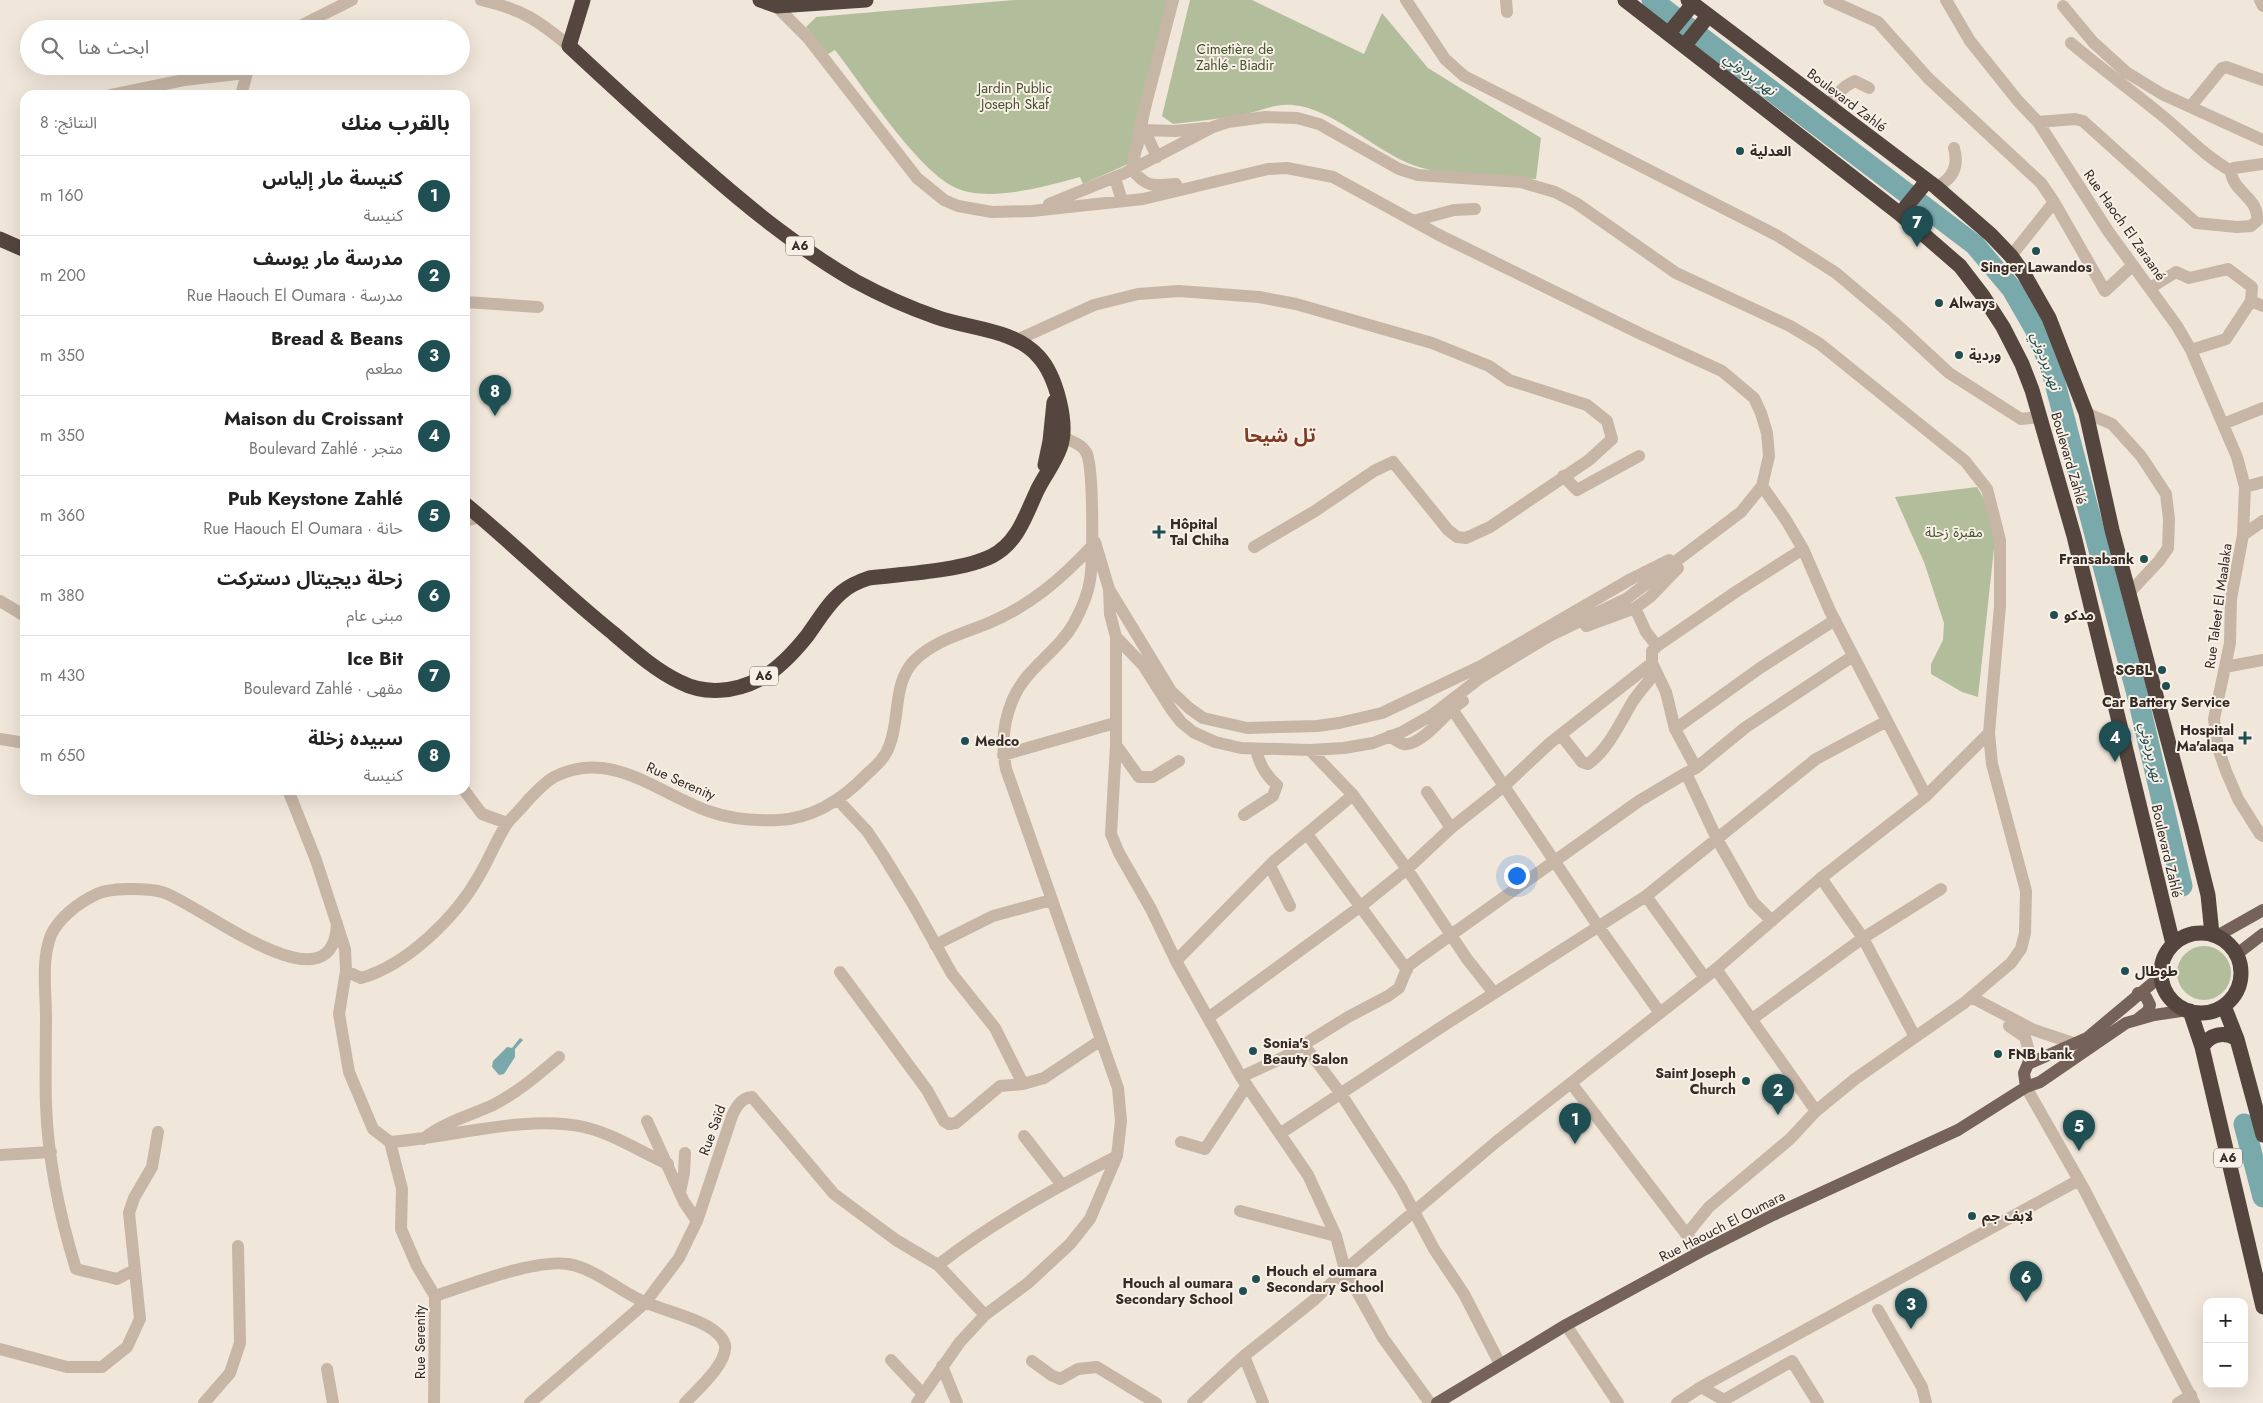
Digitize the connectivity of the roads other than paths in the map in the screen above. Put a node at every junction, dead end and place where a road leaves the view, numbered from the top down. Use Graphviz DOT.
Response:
graph roads {
  1 [pos="352,0"];
  2 [pos="481,0"];
  3 [pos="583,0"];
  4 [pos="760,0"];
  5 [pos="866,0"];
  6 [pos="1173,0"];
  7 [pos="1406,0"];
  8 [pos="1625,0"];
  9 [pos="1829,0"];
  10 [pos="1946,0"];
  11 [pos="2260,0"];
  12 [pos="496,2"];
  13 [pos="774,3"];
  14 [pos="1689,6"];
  15 [pos="2063,6"];
  16 [pos="2263,6"];
  17 [pos="312,20"];
  18 [pos="1704,21"];
  19 [pos="1672,30"];
  20 [pos="1688,42"];
  21 [pos="2071,43"];
  22 [pos="569,46"];
  23 [pos="216,75"];
  24 [pos="247,75"];
  25 [pos="2263,80"];
  26 [pos="1870,88"];
  27 [pos="144,90"];
  28 [pos="242,90"];
  29 [pos="1829,105"];
  30 [pos="2191,106"];
  31 [pos="2038,122"];
  32 [pos="1142,126"];
  33 [pos="1213,127"];
  34 [pos="2263,140"];
  35 [pos="1954,148"];
  36 [pos="1157,157"];
  37 [pos="2263,164"];
  38 [pos="1132,170"];
  39 [pos="2231,171"];
  40 [pos="1115,178"];
  41 [pos="1227,180"];
  42 [pos="1931,184"];
  43 [pos="1122,201"];
  44 [pos="2054,202"];
  45 [pos="1475,209"];
  46 [pos="1032,211"];
  47 [pos="1900,214"];
  48 [pos="1413,221"];
  49 [pos="2260,223"];
  50 [pos="0,239"];
  51 [pos="20,248"];
  52 [pos="2011,256"];
  53 [pos="2132,266"];
  54 [pos="2150,288"];
  55 [pos="2251,300"];
  56 [pos="470,302"];
  57 [pos="538,306"];
  58 [pos="2263,306"];
  59 [pos="1017,340"];
  60 [pos="2191,350"];
  61 [pos="2263,408"];
  62 [pos="2086,412"];
  63 [pos="2040,417"];
  64 [pos="2223,424"];
  65 [pos="1056,441"];
  66 [pos="1639,456"];
  67 [pos="1563,476"];
  68 [pos="2263,482"];
  69 [pos="1762,486"];
  70 [pos="2245,487"];
  71 [pos="470,508"];
  72 [pos="481,517"];
  73 [pos="470,520"];
  74 [pos="2263,521"];
  75 [pos="1093,533"];
  76 [pos="2243,535"];
  77 [pos="1707,537"];
  78 [pos="1091,547"];
  79 [pos="1254,547"];
  80 [pos="1803,549"];
  81 [pos="1690,550"];
  82 [pos="1631,579"];
  83 [pos="1109,589"];
  84 [pos="1615,590"];
  85 [pos="1639,590"];
  86 [pos="2130,592"];
  87 [pos="0,601"];
  88 [pos="1622,601"];
  89 [pos="1635,608"];
  90 [pos="20,613"];
  91 [pos="1835,620"];
  92 [pos="1569,621"];
  93 [pos="1116,637"];
  94 [pos="1656,646"];
  95 [pos="1853,656"];
  96 [pos="2263,660"];
  97 [pos="2225,667"];
  98 [pos="1653,668"];
  99 [pos="1492,671"];
  100 [pos="1452,709"];
  101 [pos="1203,718"];
  102 [pos="1887,721"];
  103 [pos="1115,723"];
  104 [pos="1247,728"];
  105 [pos="1675,729"];
  106 [pos="1193,732"];
  107 [pos="1989,733"];
  108 [pos="1561,735"];
  109 [pos="1390,736"];
  110 [pos="0,738"];
  111 [pos="20,742"];
  112 [pos="1116,745"];
  113 [pos="1241,748"];
  114 [pos="1256,748"];
  115 [pos="1310,750"];
  116 [pos="1003,755"];
  117 [pos="1179,761"];
  118 [pos="1691,770"];
  119 [pos="1504,786"];
  120 [pos="1427,792"];
  121 [pos="290,795"];
  122 [pos="468,795"];
  123 [pos="1353,795"];
  124 [pos="1926,796"];
  125 [pos="838,800"];
  126 [pos="1244,815"];
  127 [pos="507,823"];
  128 [pos="1451,828"];
  129 [pos="1307,834"];
  130 [pos="2263,836"];
  131 [pos="1717,839"];
  132 [pos="1554,861"];
  133 [pos="1270,866"];
  134 [pos="1407,869"];
  135 [pos="1821,878"];
  136 [pos="1941,889"];
  137 [pos="1646,896"];
  138 [pos="1051,900"];
  139 [pos="1290,906"];
  140 [pos="1361,906"];
  141 [pos="2263,910"];
  142 [pos="2210,912"];
  143 [pos="1772,921"];
  144 [pos="337,922"];
  145 [pos="2168,923"];
  146 [pos="1598,926"];
  147 [pos="1451,934"];
  148 [pos="2263,934"];
  149 [pos="2215,935"];
  150 [pos="1863,938"];
  151 [pos="2173,944"];
  152 [pos="936,945"];
  153 [pos="2237,954"];
  154 [pos="1176,961"];
  155 [pos="1407,970"];
  156 [pos="1716,970"];
  157 [pos="346,971"];
  158 [pos="840,972"];
  159 [pos="2161,976"];
  160 [pos="1705,978"];
  161 [pos="1494,993"];
  162 [pos="2138,993"];
  163 [pos="1968,1000"];
  164 [pos="2224,1006"];
  165 [pos="2189,1011"];
  166 [pos="1660,1013"];
  167 [pos="1208,1018"];
  168 [pos="1752,1018"];
  169 [pos="2137,1019"];
  170 [pos="2038,1032"];
  171 [pos="1915,1037"];
  172 [pos="2237,1039"];
  173 [pos="1101,1040"];
  174 [pos="2076,1044"];
  175 [pos="2028,1045"];
  176 [pos="1304,1046"];
  177 [pos="2202,1047"];
  178 [pos="559,1057"];
  179 [pos="2028,1064"];
  180 [pos="1244,1081"];
  181 [pos="1571,1083"];
  182 [pos="1023,1084"];
  183 [pos="2026,1087"];
  184 [pos="1341,1094"];
  185 [pos="1816,1111"];
  186 [pos="647,1120"];
  187 [pos="158,1132"];
  188 [pos="1281,1133"];
  189 [pos="2263,1134"];
  190 [pos="1024,1136"];
  191 [pos="422,1140"];
  192 [pos="390,1142"];
  193 [pos="1181,1142"];
  194 [pos="51,1152"];
  195 [pos="685,1154"];
  196 [pos="0,1155"];
  197 [pos="1117,1156"];
  198 [pos="668,1164"];
  199 [pos="2079,1180"];
  200 [pos="1062,1185"];
  201 [pos="680,1192"];
  202 [pos="1240,1211"];
  203 [pos="1414,1211"];
  204 [pos="697,1221"];
  205 [pos="1687,1234"];
  206 [pos="1336,1236"];
  207 [pos="238,1246"];
  208 [pos="1700,1252"];
  209 [pos="938,1265"];
  210 [pos="134,1270"];
  211 [pos="1345,1270"];
  212 [pos="435,1296"];
  213 [pos="645,1303"];
  214 [pos="2263,1307"];
  215 [pos="1878,1310"];
  216 [pos="985,1315"];
  217 [pos="1566,1325"];
  218 [pos="0,1349"];
  219 [pos="1244,1356"];
  220 [pos="891,1360"];
  221 [pos="1032,1360"];
  222 [pos="1500,1364"];
  223 [pos="942,1366"];
  224 [pos="326,1369"];
  225 [pos="1701,1387"];
  226 [pos="920,1398"];
  227 [pos="2192,1399"];
  228 [pos="204,1403"];
  229 [pos="332,1403"];
  230 [pos="434,1403"];
  231 [pos="530,1403"];
  232 [pos="685,1403"];
  233 [pos="958,1403"];
  234 [pos="1156,1403"];
  235 [pos="1193,1403"];
  236 [pos="1263,1403"];
  237 [pos="1430,1403"];
  238 [pos="1437,1403"];
  239 [pos="1618,1403"];
  240 [pos="1677,1403"];
  241 [pos="1710,1403"];
  242 [pos="1818,1403"];
  243 [pos="1926,1403"];
  244 [pos="2178,1403"];
  1 -- 17 [label="street"];
  2 -- 12 [label="street"];
  3 -- 22 [label="highway"];
  4 -- 13 [label="highway"];
  5 -- 13 [label="highway"];
  6 -- 32 [label="street"];
  7 -- 63 [label="street"];
  8 -- 19 [label="highway, Boulevard Zahlé"];
  9 -- 44 [label="street"];
  10 -- 31 [label="street, Rue Haoch El Zaraané"];
  11 -- 16 [label="street"];
  12 -- 22 [label="street"];
  13 -- 46 [label="street"];
  14 -- 18 [label="highway, Boulevard Zahlé"];
  14 -- 19 [label="highway"];
  15 -- 30 [label="street"];
  18 -- 20 [label="highway"];
  18 -- 29 [label="highway, Boulevard Zahlé"];
  19 -- 20 [label="highway, Boulevard Zahlé"];
  20 -- 47 [label="highway, Boulevard Zahlé"];
  21 -- 39 [label="street"];
  22 -- 59 [label="highway, A6"];
  23 -- 27 [label="street"];
  24 -- 28 [label="street"];
  25 -- 30 [label="street"];
  26 -- 29 [label="street"];
  29 -- 42 [label="highway, Boulevard Zahlé"];
  30 -- 34 [label="street"];
  31 -- 49 [label="street"];
  31 -- 53 [label="street, Rue Haoch El Zaraané"];
  32 -- 33 [label="street"];
  32 -- 36 [label="street"];
  32 -- 38 [label="street"];
  33 -- 36 [label="street"];
  33 -- 107 [label="street"];
  35 -- 42 [label="street"];
  36 -- 38 [label="street"];
  37 -- 39 [label="street"];
  38 -- 40 [label="street"];
  38 -- 41 [label="street"];
  39 -- 49 [label="street"];
  40 -- 43 [label="street"];
  40 -- 46 [label="street"];
  41 -- 43 [label="street"];
  41 -- 48 [label="street"];
  42 -- 47 [label="highway"];
  42 -- 52 [label="highway, Boulevard Zahlé"];
  43 -- 46 [label="street"];
  44 -- 52 [label="street"];
  44 -- 53 [label="street"];
  45 -- 48 [label="street"];
  47 -- 63 [label="highway, Boulevard Zahlé"];
  48 -- 69 [label="street"];
  50 -- 51 [label="highway"];
  52 -- 62 [label="highway, Boulevard Zahlé"];
  53 -- 54 [label="street, Rue Haoch El Zaraané"];
  54 -- 55 [label="street"];
  54 -- 60 [label="street, Rue Haoch El Zaraané"];
  55 -- 58 [label="street"];
  55 -- 60 [label="street"];
  56 -- 57 [label="street"];
  59 -- 65 [label="highway, A6"];
  59 -- 67 [label="street"];
  60 -- 64 [label="street, Rue Haoch El Zaraané"];
  61 -- 64 [label="street"];
  62 -- 86 [label="highway, Boulevard Zahlé"];
  62 -- 86 [label="street"];
  63 -- 145 [label="highway, Boulevard Zahlé"];
  64 -- 70 [label="street, Rue Haoch El Zaraané"];
  65 -- 72 [label="highway, A6"];
  65 -- 75 [label="street"];
  66 -- 67 [label="street"];
  67 -- 79 [label="street"];
  68 -- 70 [label="street"];
  69 -- 77 [label="street"];
  69 -- 80 [label="street"];
  70 -- 76 [label="street, Rue Taleet El Maalaka"];
  71 -- 72 [label="highway, A6"];
  72 -- 73 [label="street"];
  74 -- 76 [label="street"];
  75 -- 78 [label="street"];
  75 -- 83 [label="street"];
  76 -- 97 [label="street, Rue Taleet El Maalaka"];
  77 -- 81 [label="street"];
  77 -- 89 [label="street"];
  78 -- 116 [label="street"];
  78 -- 125 [label="street, Rue Serenity"];
  80 -- 91 [label="street"];
  80 -- 94 [label="street"];
  81 -- 82 [label="street"];
  81 -- 85 [label="street"];
  82 -- 84 [label="street"];
  82 -- 85 [label="street"];
  83 -- 93 [label="street"];
  83 -- 101 [label="street"];
  84 -- 88 [label="street"];
  84 -- 92 [label="street"];
  85 -- 88 [label="street"];
  86 -- 142 [label="highway, Boulevard Zahlé"];
  87 -- 90 [label="street"];
  88 -- 92 [label="street"];
  89 -- 92 [label="street"];
  89 -- 94 [label="street"];
  91 -- 95 [label="street"];
  91 -- 105 [label="street"];
  92 -- 99 [label="street"];
  92 -- 104 [label="street"];
  93 -- 103 [label="street"];
  93 -- 106 [label="street"];
  94 -- 98 [label="street"];
  95 -- 102 [label="street"];
  95 -- 118 [label="street"];
  96 -- 97 [label="street"];
  97 -- 130 [label="street, Rue Taleet El Maalaka"];
  98 -- 105 [label="street"];
  98 -- 108 [label="street"];
  98 -- 108 [label="street"];
  99 -- 100 [label="street"];
  99 -- 109 [label="street"];
  100 -- 109 [label="street"];
  100 -- 119 [label="street"];
  101 -- 104 [label="street"];
  101 -- 106 [label="street"];
  102 -- 124 [label="street"];
  102 -- 131 [label="street"];
  103 -- 112 [label="street"];
  103 -- 116 [label="street"];
  104 -- 113 [label="street"];
  105 -- 118 [label="street"];
  106 -- 113 [label="street"];
  107 -- 124 [label="street"];
  107 -- 163 [label="street"];
  108 -- 119 [label="street"];
  109 -- 115 [label="street"];
  110 -- 111 [label="street"];
  112 -- 117 [label="street"];
  112 -- 154 [label="street"];
  113 -- 114 [label="street"];
  114 -- 115 [label="street"];
  114 -- 126 [label="street"];
  115 -- 123 [label="street"];
  116 -- 138 [label="street"];
  118 -- 131 [label="street"];
  118 -- 132 [label="street"];
  119 -- 128 [label="street"];
  119 -- 132 [label="street"];
  120 -- 128 [label="street"];
  121 -- 144 [label="street"];
  122 -- 127 [label="street"];
  123 -- 129 [label="street"];
  123 -- 134 [label="street"];
  124 -- 135 [label="street"];
  125 -- 127 [label="street, Rue Serenity"];
  125 -- 152 [label="street"];
  127 -- 157 [label="street, Rue Serenity"];
  128 -- 134 [label="street"];
  129 -- 133 [label="street"];
  129 -- 140 [label="street"];
  131 -- 137 [label="street"];
  131 -- 143 [label="street"];
  132 -- 146 [label="street"];
  132 -- 147 [label="street"];
  133 -- 139 [label="street"];
  133 -- 154 [label="street"];
  134 -- 140 [label="street"];
  134 -- 147 [label="street"];
  135 -- 143 [label="street"];
  135 -- 150 [label="street"];
  136 -- 150 [label="street"];
  137 -- 146 [label="street"];
  137 -- 160 [label="street"];
  138 -- 152 [label="street"];
  138 -- 173 [label="street"];
  140 -- 155 [label="street"];
  140 -- 167 [label="street"];
  141 -- 149 [label="main road"];
  142 -- 145 [label="highway"];
  142 -- 149 [label="highway, Boulevard Zahlé"];
  143 -- 156 [label="street"];
  144 -- 157 [label="street"];
  144 -- 194 [label="street"];
  145 -- 151 [label="highway, Boulevard Zahlé"];
  146 -- 161 [label="street"];
  146 -- 166 [label="street"];
  147 -- 155 [label="street"];
  147 -- 161 [label="street"];
  148 -- 153 [label="main road"];
  149 -- 151 [label="highway"];
  149 -- 153 [label="highway"];
  150 -- 168 [label="street"];
  150 -- 171 [label="street"];
  151 -- 159 [label="highway"];
  152 -- 182 [label="street"];
  153 -- 164 [label="highway"];
  154 -- 167 [label="street"];
  155 -- 176 [label="street"];
  156 -- 160 [label="street"];
  156 -- 168 [label="street"];
  157 -- 192 [label="street"];
  158 -- 182 [label="street"];
  159 -- 162 [label="main road"];
  159 -- 165 [label="highway"];
  160 -- 166 [label="street"];
  161 -- 184 [label="street"];
  162 -- 169 [label="main road"];
  162 -- 174 [label="main road"];
  163 -- 170 [label="street"];
  163 -- 171 [label="street"];
  163 -- 175 [label="street"];
  164 -- 165 [label="highway"];
  164 -- 172 [label="highway"];
  165 -- 169 [label="main road, Rue Haouch El Oumara"];
  165 -- 177 [label="highway, A6"];
  166 -- 181 [label="street"];
  167 -- 180 [label="street"];
  168 -- 185 [label="street"];
  169 -- 183 [label="main road, Rue Haouch El Oumara"];
  170 -- 174 [label="street"];
  170 -- 175 [label="street"];
  171 -- 185 [label="street"];
  172 -- 177 [label="highway"];
  172 -- 189 [label="highway"];
  173 -- 182 [label="street"];
  173 -- 197 [label="street"];
  174 -- 179 [label="main road"];
  175 -- 179 [label="street"];
  176 -- 180 [label="street"];
  176 -- 184 [label="street"];
  177 -- 214 [label="highway, A6"];
  178 -- 191 [label="street"];
  179 -- 183 [label="main road"];
  180 -- 188 [label="street"];
  180 -- 193 [label="street"];
  181 -- 203 [label="street"];
  181 -- 205 [label="street"];
  183 -- 199 [label="street"];
  183 -- 208 [label="main road, Rue Haouch El Oumara"];
  184 -- 188 [label="street"];
  184 -- 203 [label="street"];
  185 -- 205 [label="street"];
  186 -- 198 [label="street"];
  187 -- 210 [label="street"];
  188 -- 206 [label="street"];
  190 -- 200 [label="street"];
  191 -- 192 [label="street"];
  191 -- 198 [label="street"];
  192 -- 212 [label="street, Rue Serenity"];
  194 -- 196 [label="street"];
  194 -- 210 [label="street"];
  195 -- 201 [label="street"];
  197 -- 200 [label="street"];
  197 -- 216 [label="street"];
  198 -- 201 [label="street"];
  199 -- 225 [label="street"];
  199 -- 227 [label="street"];
  200 -- 209 [label="street"];
  201 -- 204 [label="street"];
  202 -- 206 [label="street"];
  203 -- 211 [label="street"];
  203 -- 222 [label="street"];
  204 -- 209 [label="street, Rue Saïd"];
  204 -- 213 [label="street, Rue Saïd"];
  205 -- 208 [label="street"];
  206 -- 211 [label="street"];
  207 -- 228 [label="street"];
  208 -- 217 [label="main road, Rue Haouch El Oumara"];
  209 -- 216 [label="street, Rue Saïd"];
  210 -- 218 [label="street"];
  211 -- 219 [label="street"];
  211 -- 237 [label="street"];
  212 -- 213 [label="street"];
  212 -- 230 [label="street, Rue Serenity"];
  213 -- 231 [label="street, Rue Saïd"];
  213 -- 232 [label="street"];
  215 -- 243 [label="street"];
  216 -- 223 [label="street"];
  217 -- 222 [label="main road, Rue Haouch El Oumara"];
  217 -- 239 [label="street"];
  219 -- 235 [label="street"];
  219 -- 236 [label="street"];
  220 -- 226 [label="street"];
  221 -- 234 [label="street"];
  222 -- 238 [label="main road, Rue Haouch El Oumara"];
  223 -- 226 [label="street"];
  223 -- 233 [label="street"];
  224 -- 229 [label="street"];
  225 -- 240 [label="street"];
  225 -- 241 [label="street"];
  225 -- 242 [label="street"];
  227 -- 244 [label="street"];
}
